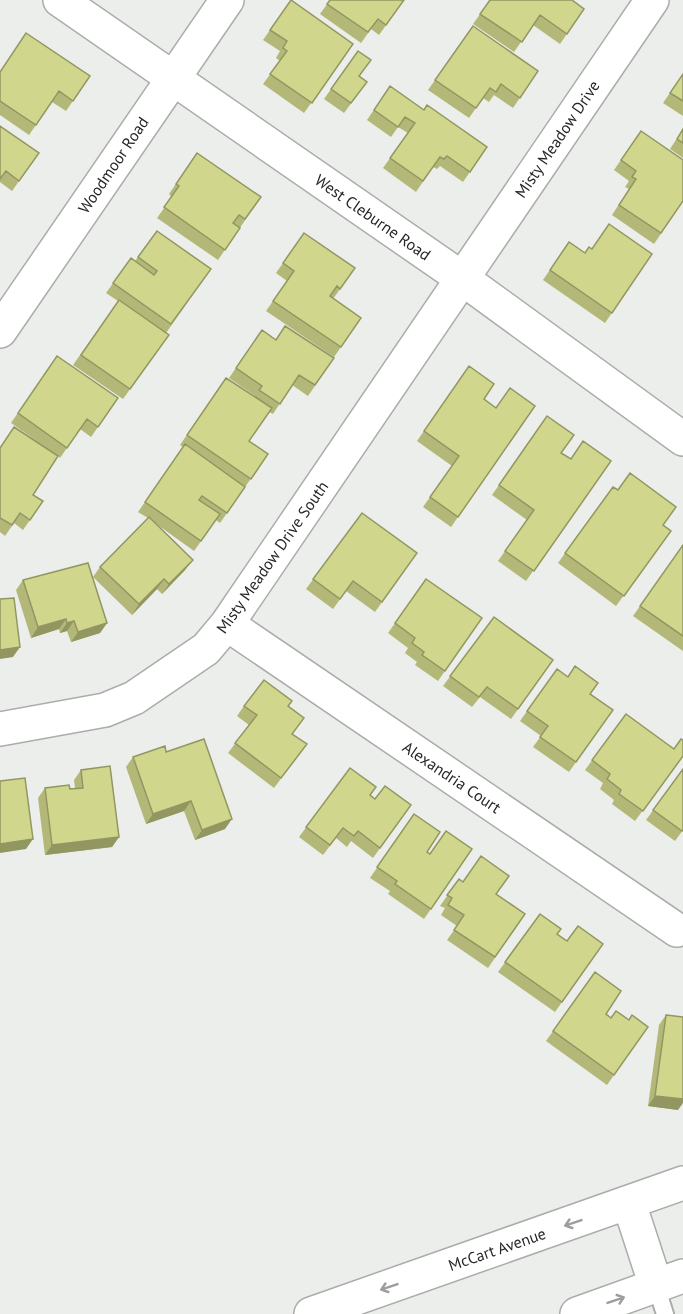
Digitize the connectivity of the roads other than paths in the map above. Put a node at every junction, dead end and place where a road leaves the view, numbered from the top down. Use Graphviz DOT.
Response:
graph roads {
  1 [pos="60,0"];
  2 [pos="227,0"];
  3 [pos="652,0"];
  4 [pos="173,78"];
  5 [pos="463,279"];
  6 [pos="0,331"];
  7 [pos="683,438"];
  8 [pos="228,624"];
  9 [pos="0,729"];
  10 [pos="677,930"];
  11 [pos="683,1183"];
  12 [pos="629,1203"];
  13 [pos="668,1292"];
  14 [pos="311,1314"];
  15 [pos="577,1314"];
  1 -- 4 [label="street, West Cleburne Road"];
  2 -- 4 [label="street, Woodmoor Road"];
  3 -- 5 [label="street, Misty Meadow Drive"];
  4 -- 5 [label="street, West Cleburne Road"];
  4 -- 6 [label="street, Woodmoor Road"];
  5 -- 7 [label="street, West Cleburne Road"];
  5 -- 8 [label="street, Misty Meadow Drive South"];
  8 -- 9 [label="street, Misty Meadow Drive South"];
  8 -- 10 [label="street, Alexandria Court"];
  11 -- 12 [label="street, McCart Avenue"];
  12 -- 13 [label="street"];
  12 -- 14 [label="street, McCart Avenue, one-way"];
  15 -- 13 [label="street, one-way"];
}
